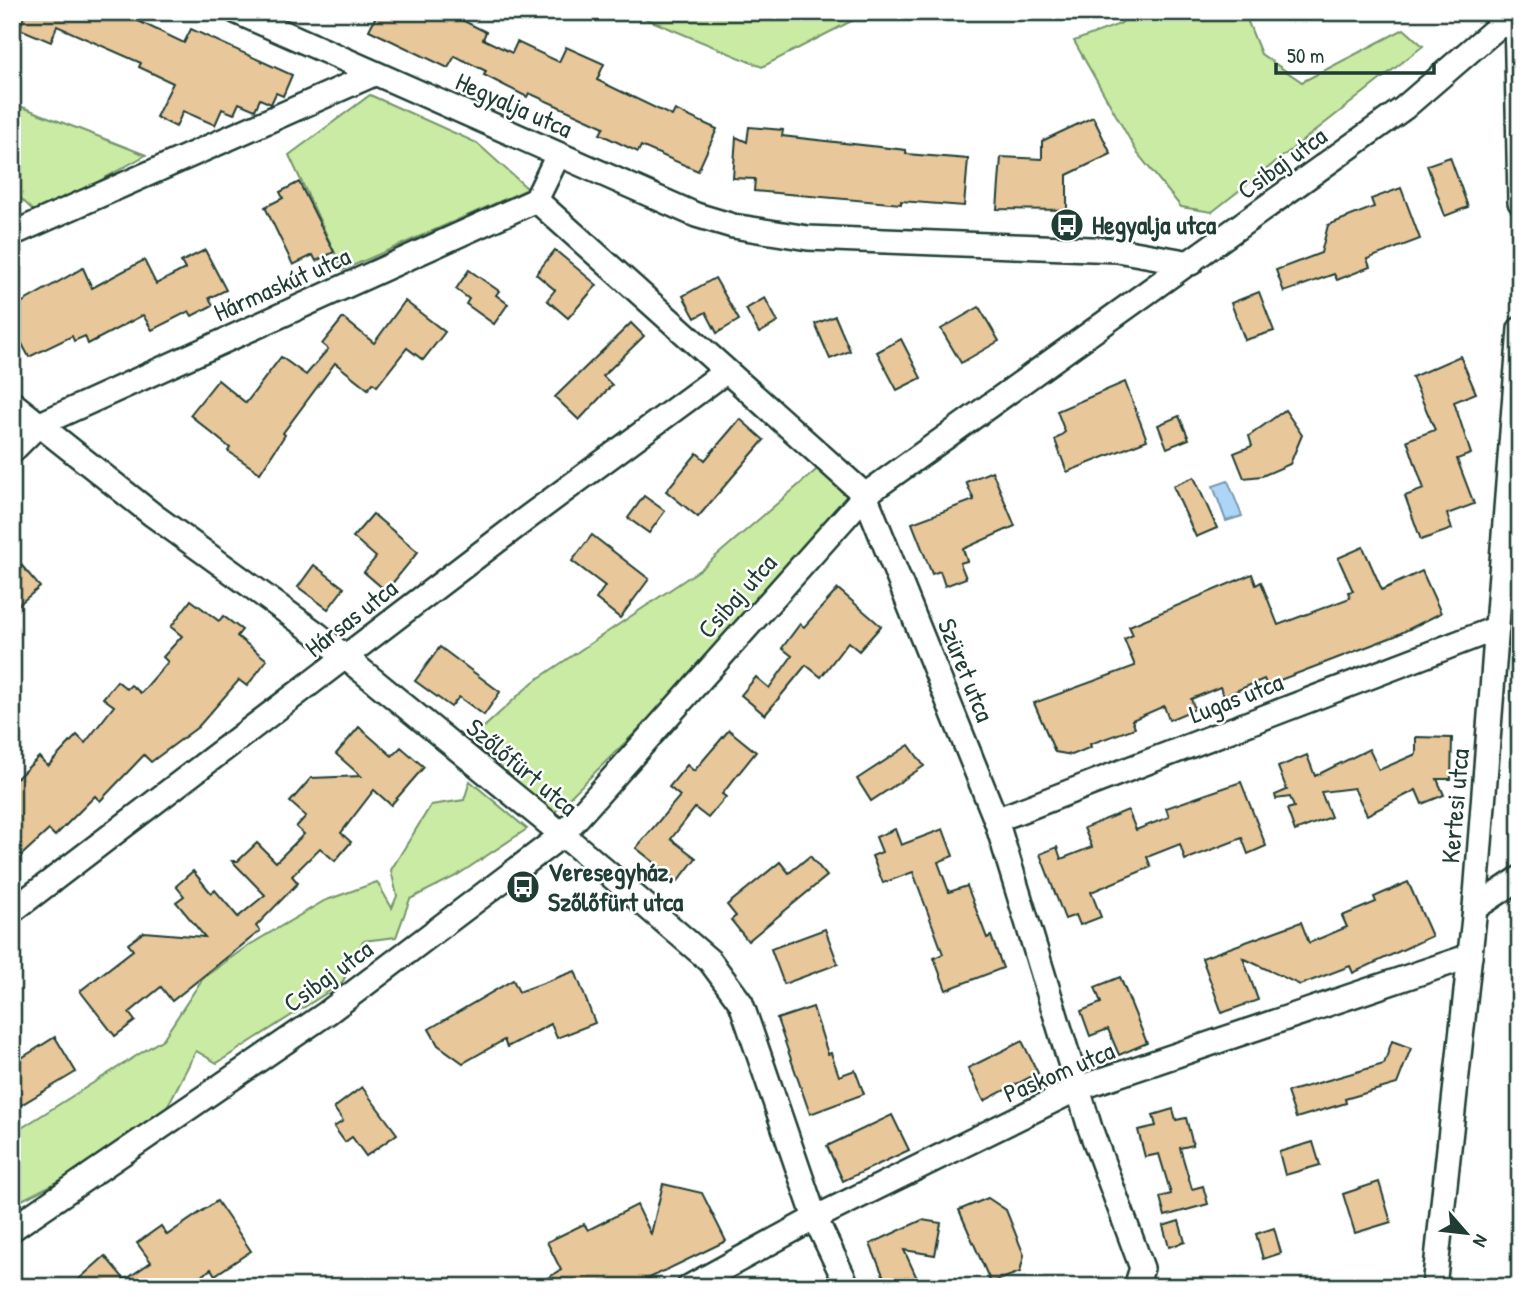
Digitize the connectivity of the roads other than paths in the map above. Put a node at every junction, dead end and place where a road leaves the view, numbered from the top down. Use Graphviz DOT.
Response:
graph roads {
  1 [pos="237,12"];
  2 [pos="1516,12"];
  3 [pos="374,74"];
  4 [pos="558,155"];
  5 [pos="537,200"];
  6 [pos="1520,202"];
  7 [pos="12,234"];
  8 [pos="1191,263"];
  9 [pos="1520,329"];
  10 [pos="726,372"];
  11 [pos="12,403"];
  12 [pos="38,425"];
  13 [pos="12,451"];
  14 [pos="865,495"];
  15 [pos="1497,628"];
  16 [pos="346,657"];
  17 [pos="996,820"];
  18 [pos="561,836"];
  19 [pos="1520,878"];
  20 [pos="1475,908"];
  21 [pos="12,911"];
  22 [pos="1470,956"];
  23 [pos="1079,1088"];
  24 [pos="815,1218"];
  25 [pos="12,1229"];
  26 [pos="689,1287"];
  27 [pos="848,1287"];
  28 [pos="1136,1287"];
  29 [pos="1434,1287"];
  1 -- 3 [label="street, Hegyalja utca"];
  2 -- 6 [label="street"];
  2 -- 8 [label="street, Csibaj utca"];
  3 -- 4 [label="street, Hegyalja utca"];
  3 -- 7 [label="street"];
  4 -- 5 [label="street"];
  4 -- 8 [label="street, Hegyalja utca"];
  5 -- 10 [label="street, Szüret utca"];
  5 -- 12 [label="street, Hármaskút utca"];
  8 -- 14 [label="street, Csibaj utca"];
  9 -- 15 [label="street, Kertesi utca"];
  10 -- 14 [label="street, Szüret utca"];
  10 -- 16 [label="street, Hársas utca"];
  11 -- 12 [label="street, Szőlőfürt utca"];
  12 -- 13 [label="street, Hármaskút utca"];
  12 -- 16 [label="street, Szőlőfürt utca"];
  14 -- 17 [label="street, Szüret utca"];
  14 -- 18 [label="street, Csibaj utca"];
  15 -- 17 [label="street, Lugas utca"];
  15 -- 20 [label="street, Kertesi utca"];
  16 -- 18 [label="street, Szőlőfürt utca"];
  16 -- 21 [label="street, Hársas utca"];
  17 -- 23 [label="street, Szüret utca"];
  18 -- 24 [label="street, Szőlőfürt utca"];
  18 -- 25 [label="street, Csibaj utca"];
  19 -- 20 [label="street"];
  20 -- 22 [label="street, Kertesi utca"];
  22 -- 23 [label="street, Paskom utca"];
  22 -- 29 [label="street, Kertesi utca"];
  23 -- 24 [label="street, Paskom utca"];
  23 -- 28 [label="street, Szüret utca"];
  24 -- 26 [label="street, Paskom utca"];
  24 -- 27 [label="street, Szőlőfürt utca"];
}
